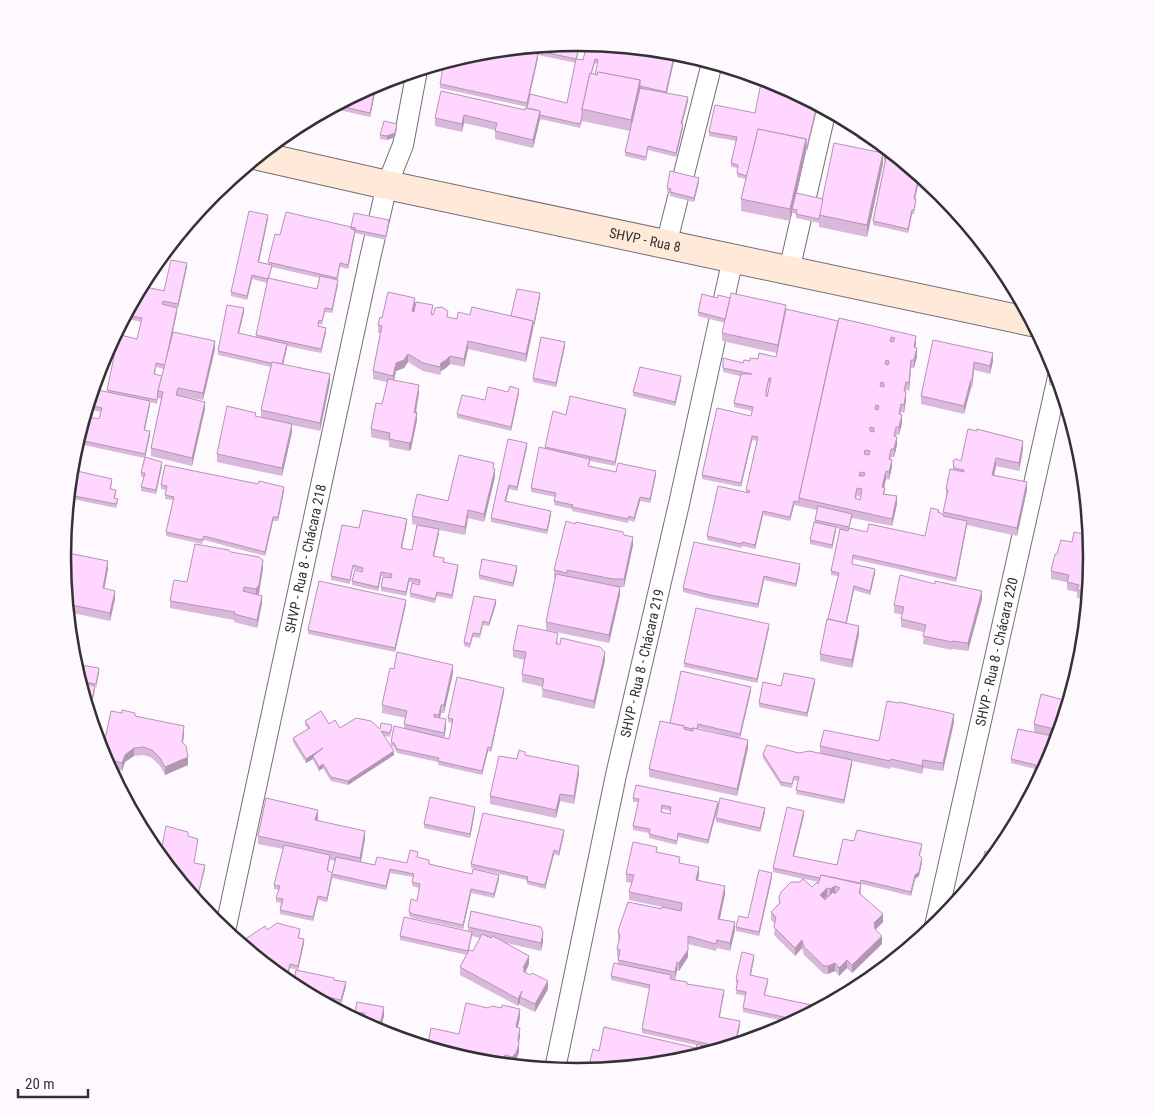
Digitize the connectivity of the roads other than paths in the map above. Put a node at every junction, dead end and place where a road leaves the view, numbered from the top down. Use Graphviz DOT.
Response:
graph roads {
  1 [pos="711,69"];
  2 [pos="416,77"];
  3 [pos="824,116"];
  4 [pos="267,158"];
  5 [pos="387,185"];
  6 [pos="666,245"];
  7 [pos="733,258"];
  8 [pos="788,271"];
  9 [pos="1024,320"];
  10 [pos="1055,391"];
  11 [pos="938,911"];
  12 [pos="227,922"];
  13 [pos="556,1062"];
  1 -- 6 [label="street"];
  2 -- 5 [label="street, SHVP - Rua 8 - Chácara 218"];
  3 -- 8 [label="street"];
  4 -- 5 [label="street, SHVP - Rua 8"];
  5 -- 6 [label="street, SHVP - Rua 8"];
  5 -- 12 [label="street, SHVP - Rua 8 - Chácara 218"];
  6 -- 7 [label="street, SHVP - Rua 8"];
  7 -- 8 [label="street, SHVP - Rua 8"];
  7 -- 13 [label="street, SHVP - Rua 8 - Chácara 219"];
  8 -- 9 [label="street, SHVP - Rua 8"];
  10 -- 11 [label="street, SHVP - Rua 8 - Chácara 220"];
}
